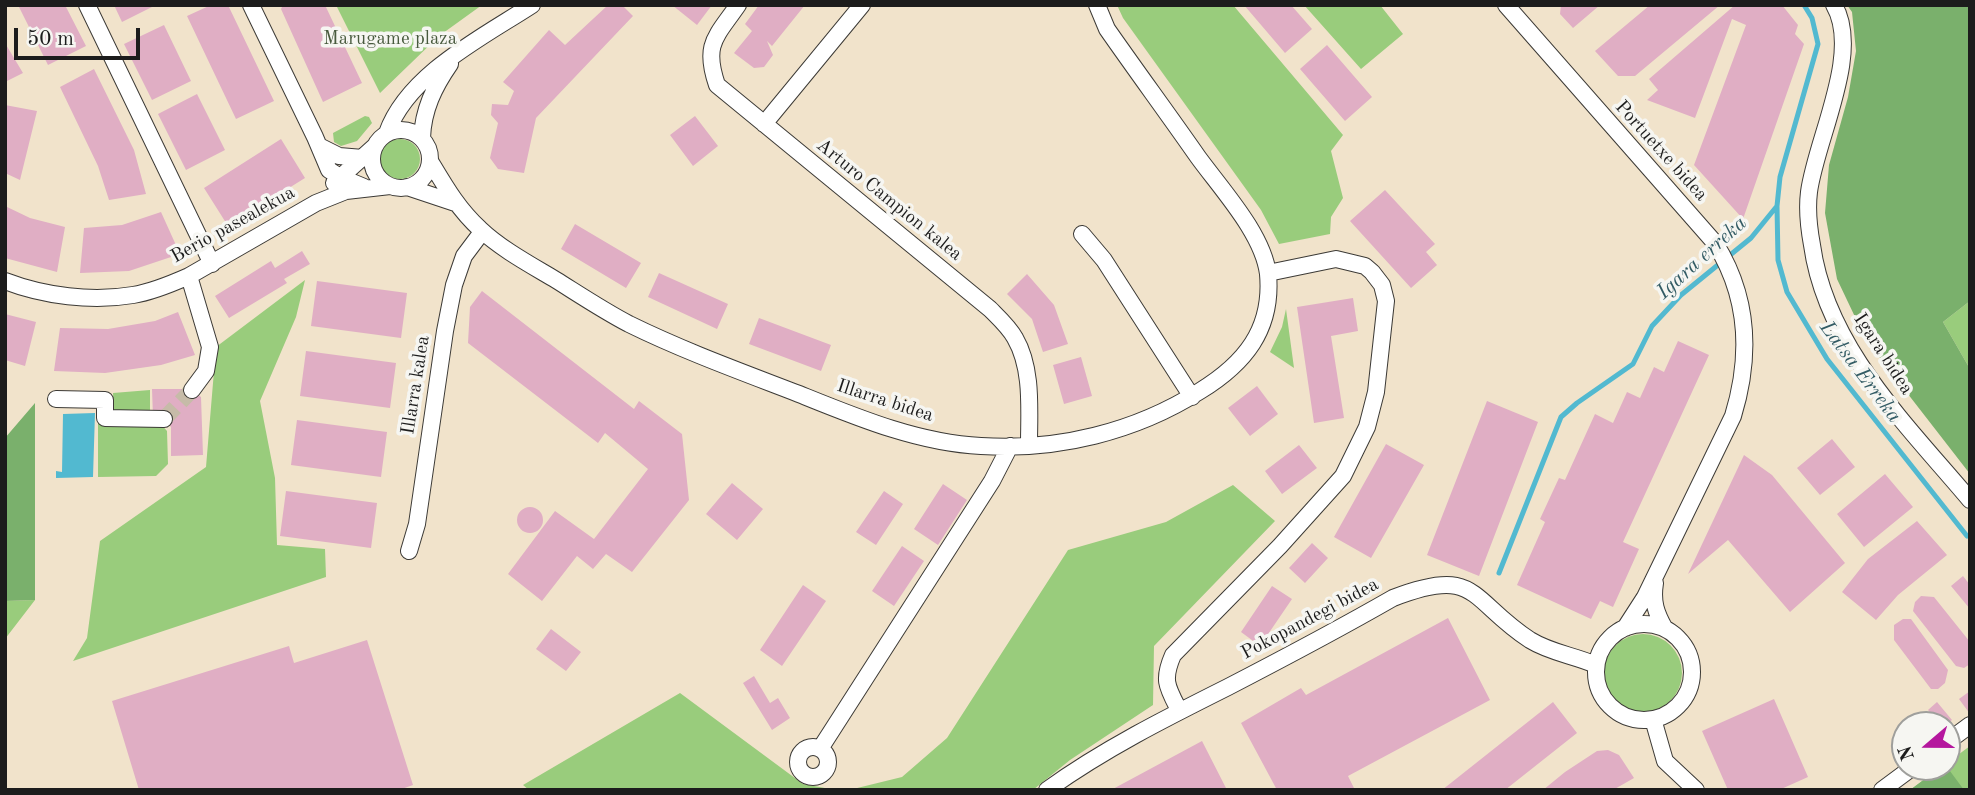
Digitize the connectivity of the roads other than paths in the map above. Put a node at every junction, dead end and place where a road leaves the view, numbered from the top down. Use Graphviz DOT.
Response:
graph roads {
  1 [pos="87,5"];
  2 [pos="251,5"];
  3 [pos="533,5"];
  4 [pos="738,5"];
  5 [pos="862,5"];
  6 [pos="1097,5"];
  7 [pos="1506,5"];
  8 [pos="1834,5"];
  9 [pos="454,58"];
  10 [pos="764,124"];
  11 [pos="387,133"];
  12 [pos="422,138"];
  13 [pos="321,148"];
  14 [pos="368,153"];
  15 [pos="430,161"];
  16 [pos="340,177"];
  17 [pos="390,186"];
  18 [pos="407,187"];
  19 [pos="365,188"];
  20 [pos="316,203"];
  21 [pos="455,203"];
  22 [pos="482,232"];
  23 [pos="1082,234"];
  24 [pos="212,264"];
  25 [pos="1268,273"];
  26 [pos="189,276"];
  27 [pos="5,281"];
  28 [pos="192,390"];
  29 [pos="1192,397"];
  30 [pos="56,399"];
  31 [pos="164,419"];
  32 [pos="1029,445"];
  33 [pos="1010,446"];
  34 [pos="1970,500"];
  35 [pos="408,551"];
  36 [pos="1655,577"];
  37 [pos="1625,628"];
  38 [pos="1665,629"];
  39 [pos="1596,665"];
  40 [pos="1179,710"];
  41 [pos="1653,719"];
  42 [pos="820,748"];
  43 [pos="1048,790"];
  44 [pos="1696,790"];
  1 -- 24 [label="street"];
  2 -- 13 [label="street"];
  3 -- 9 [label="street"];
  4 -- 10 [label="street, Arturo Campion kalea"];
  5 -- 10 [label="street"];
  6 -- 25 [label="street, Illarra bidea"];
  7 -- 36 [label="street, Portuetxe bidea"];
  8 -- 34 [label="street, Igara bidea"];
  9 -- 11 [label="street"];
  9 -- 12 [label="street"];
  10 -- 32 [label="street, Arturo Campion kalea"];
  11 -- 12 [label="street"];
  11 -- 14 [label="street"];
  12 -- 15 [label="street"];
  13 -- 14 [label="street"];
  13 -- 16 [label="street"];
  14 -- 16 [label="street, Berio pasealekua"];
  14 -- 17 [label="street"];
  15 -- 18 [label="street"];
  15 -- 21 [label="street, Illarra bidea"];
  16 -- 19 [label="street"];
  16 -- 20 [label="street, Berio pasealekua"];
  17 -- 18 [label="street"];
  17 -- 19 [label="street, Berio pasealekua"];
  18 -- 21 [label="street, Illarra bidea"];
  19 -- 20 [label="street, Berio pasealekua"];
  20 -- 24 [label="street, Berio pasealekua"];
  21 -- 22 [label="street, Illarra bidea"];
  22 -- 33 [label="street, Illarra bidea"];
  22 -- 35 [label="street, Illarra kalea"];
  23 -- 29 [label="street"];
  24 -- 26 [label="street, Berio pasealekua"];
  25 -- 29 [label="street, Illarra bidea"];
  25 -- 40 [label="street"];
  26 -- 27 [label="street, Berio pasealekua"];
  26 -- 28 [label="street"];
  29 -- 32 [label="street, Illarra bidea"];
  30 -- 31 [label="street"];
  32 -- 33 [label="street, Illarra bidea"];
  33 -- 42 [label="street"];
  36 -- 37 [label="street, Portuetxe bidea"];
  36 -- 38 [label="street, Portuetxe bidea"];
  37 -- 38 [label="street"];
  37 -- 39 [label="street"];
  38 -- 41 [label="street"];
  39 -- 40 [label="street, Pokopandegi bidea"];
  39 -- 41 [label="street"];
  40 -- 43 [label="street, Pokopandegi bidea"];
  41 -- 44 [label="street"];
}
